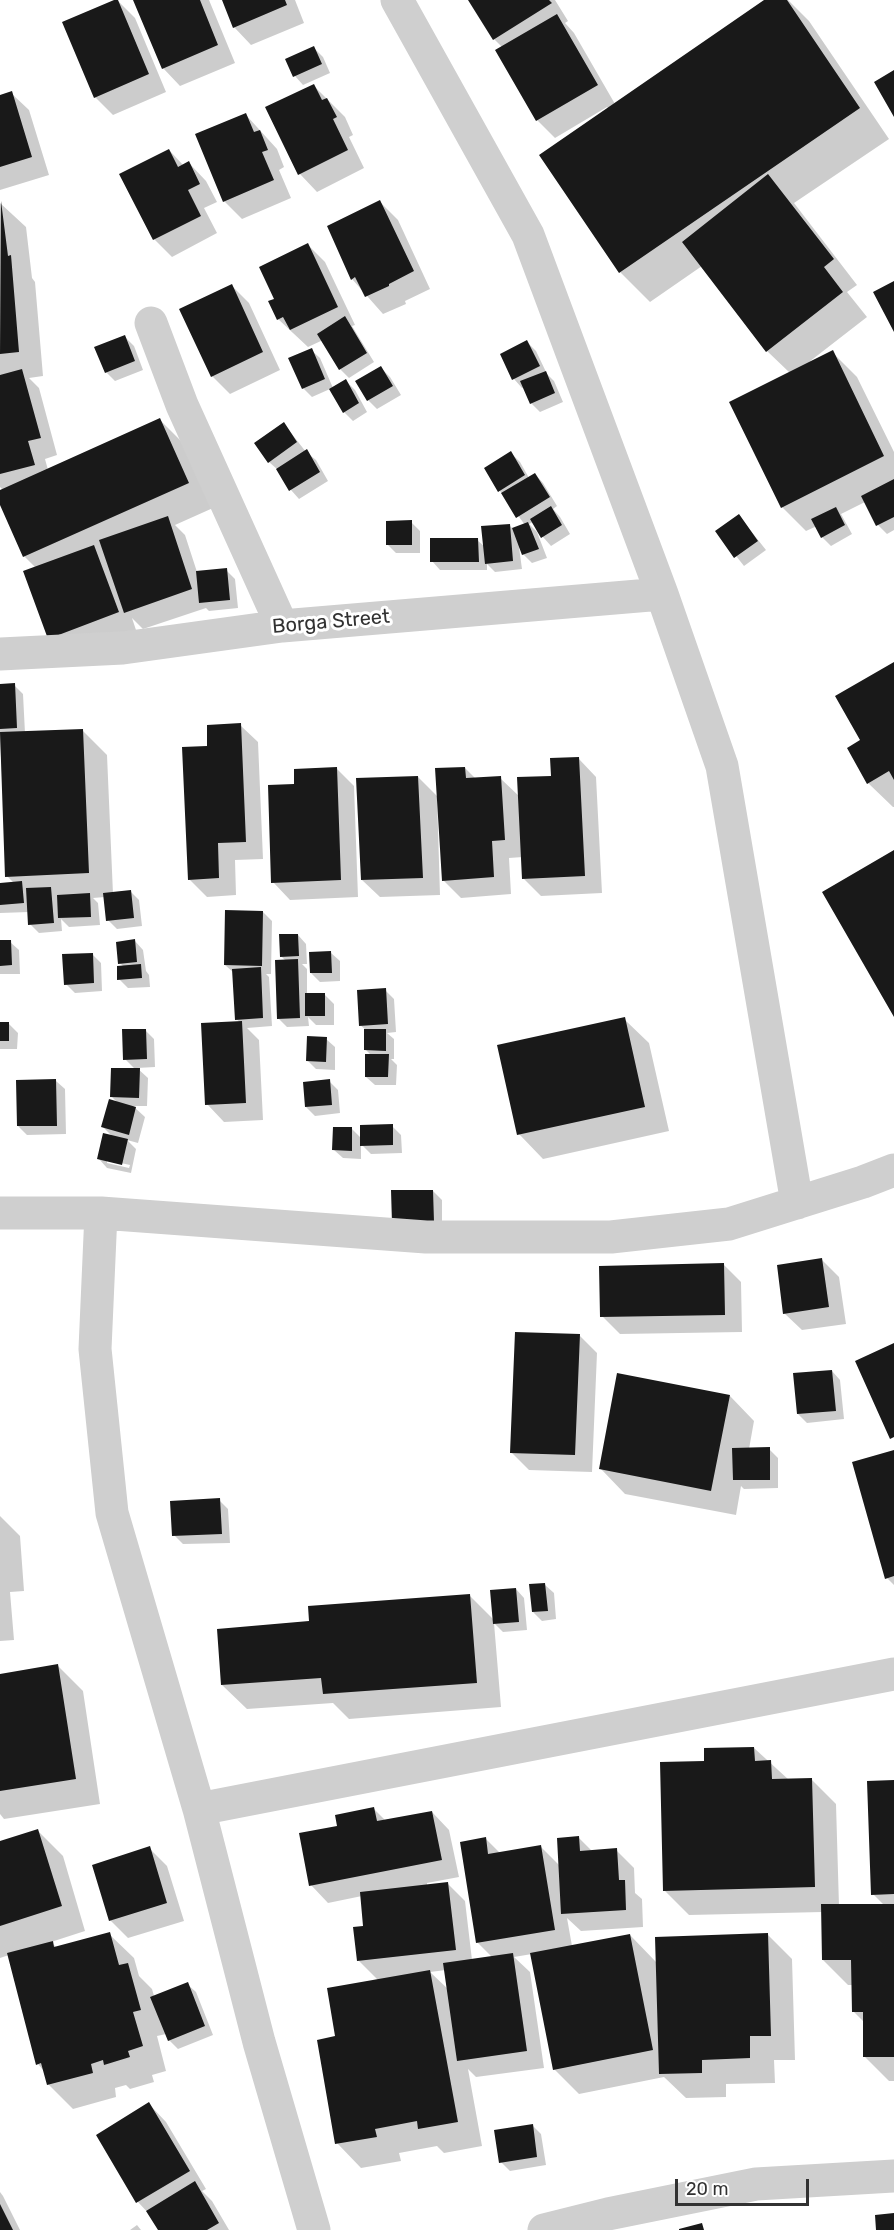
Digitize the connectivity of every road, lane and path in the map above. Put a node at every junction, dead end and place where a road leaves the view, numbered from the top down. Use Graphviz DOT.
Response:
graph roads {
  1 [pos="396,0"];
  2 [pos="150,323"];
  3 [pos="662,594"];
  4 [pos="282,626"];
  5 [pos="0,654"];
  6 [pos="894,1170"];
  7 [pos="797,1203"];
  8 [pos="0,1213"];
  9 [pos="101,1213"];
  10 [pos="894,1674"];
  11 [pos="199,1809"];
  12 [pos="894,2175"];
  13 [pos="314,2230"];
  14 [pos="544,2230"];
  1 -- 3 [label="street"];
  2 -- 4 [label="street"];
  3 -- 4 [label="street, Borga Street"];
  3 -- 7 [label="street"];
  4 -- 5 [label="street, Borga Street"];
  6 -- 7 [label="street"];
  7 -- 9 [label="street"];
  8 -- 9 [label="street"];
  9 -- 11 [label="street"];
  10 -- 11 [label="street"];
  11 -- 13 [label="street"];
  12 -- 14 [label="street"];
}
